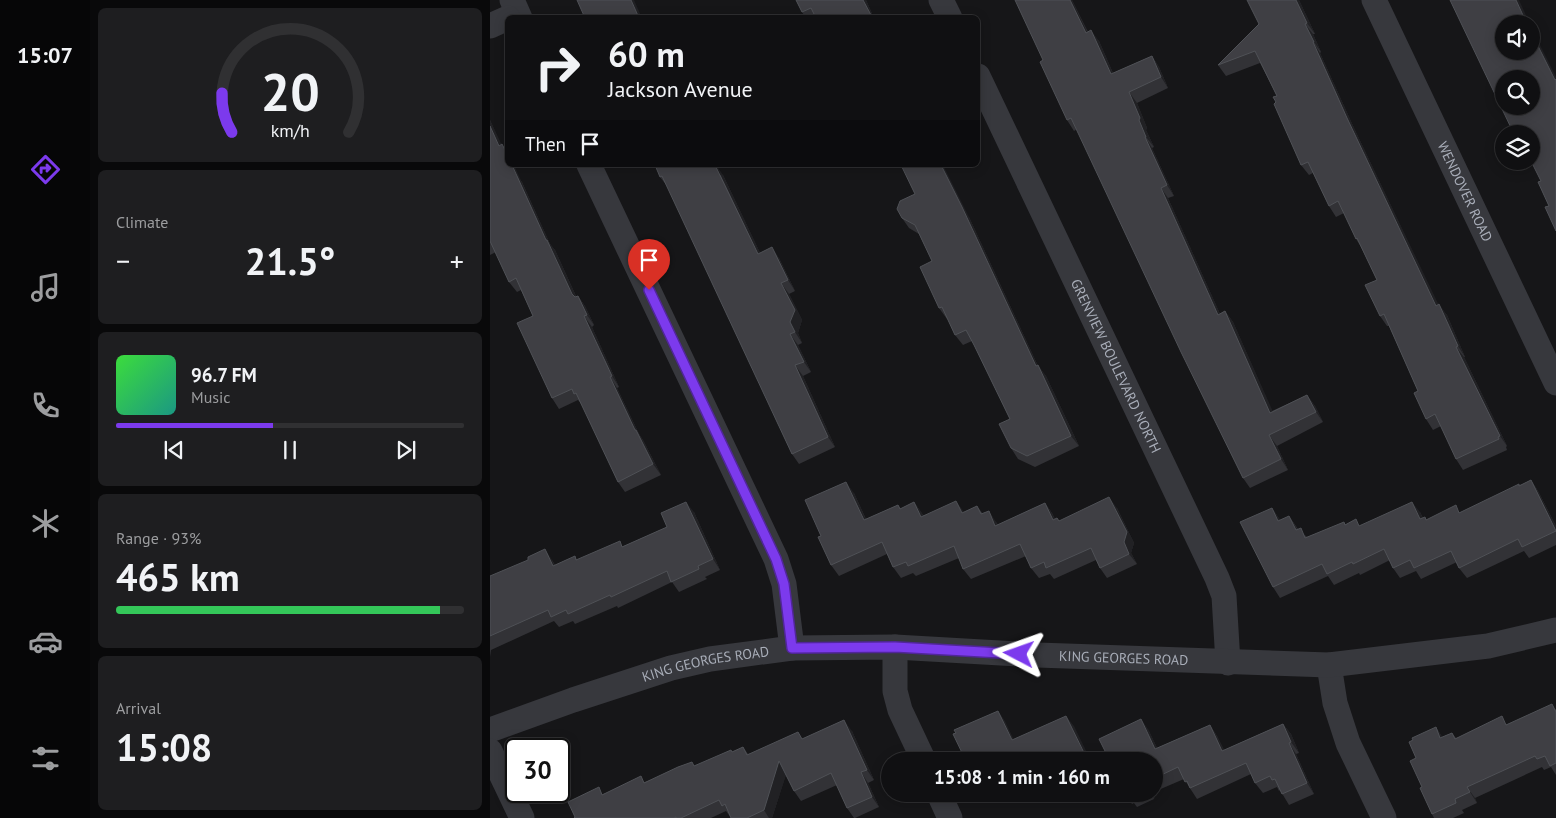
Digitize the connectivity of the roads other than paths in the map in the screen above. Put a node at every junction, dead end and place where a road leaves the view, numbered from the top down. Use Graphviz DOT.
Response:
graph roads {
  1 [pos="941,0"];
  2 [pos="1374,0"];
  3 [pos="948,15"];
  4 [pos="505,18"];
  5 [pos="490,26"];
  6 [pos="980,80"];
  7 [pos="591,167"];
  8 [pos="1556,383"];
  9 [pos="1556,630"];
  10 [pos="895,647"];
  11 [pos="792,648"];
  12 [pos="1228,663"];
  13 [pos="1329,665"];
  14 [pos="490,730"];
  15 [pos="490,751"];
  16 [pos="920,752"];
  17 [pos="943,802"];
  18 [pos="522,818"];
  19 [pos="950,818"];
  20 [pos="1384,818"];
  1 -- 3 [label="street"];
  2 -- 8 [label="street, WENDOVER ROAD"];
  4 -- 5 [label="street"];
  6 -- 12 [label="street, GRENVIEW BOULEVARD NORTH"];
  7 -- 11 [label="street"];
  9 -- 13 [label="street, KING GEORGES ROAD"];
  10 -- 11 [label="street, KING GEORGES ROAD"];
  10 -- 12 [label="street, KING GEORGES ROAD"];
  10 -- 16 [label="street"];
  11 -- 14 [label="street, KING GEORGES ROAD"];
  12 -- 13 [label="street, KING GEORGES ROAD"];
  13 -- 20 [label="street"];
  15 -- 18 [label="street"];
  17 -- 19 [label="street"];
}
